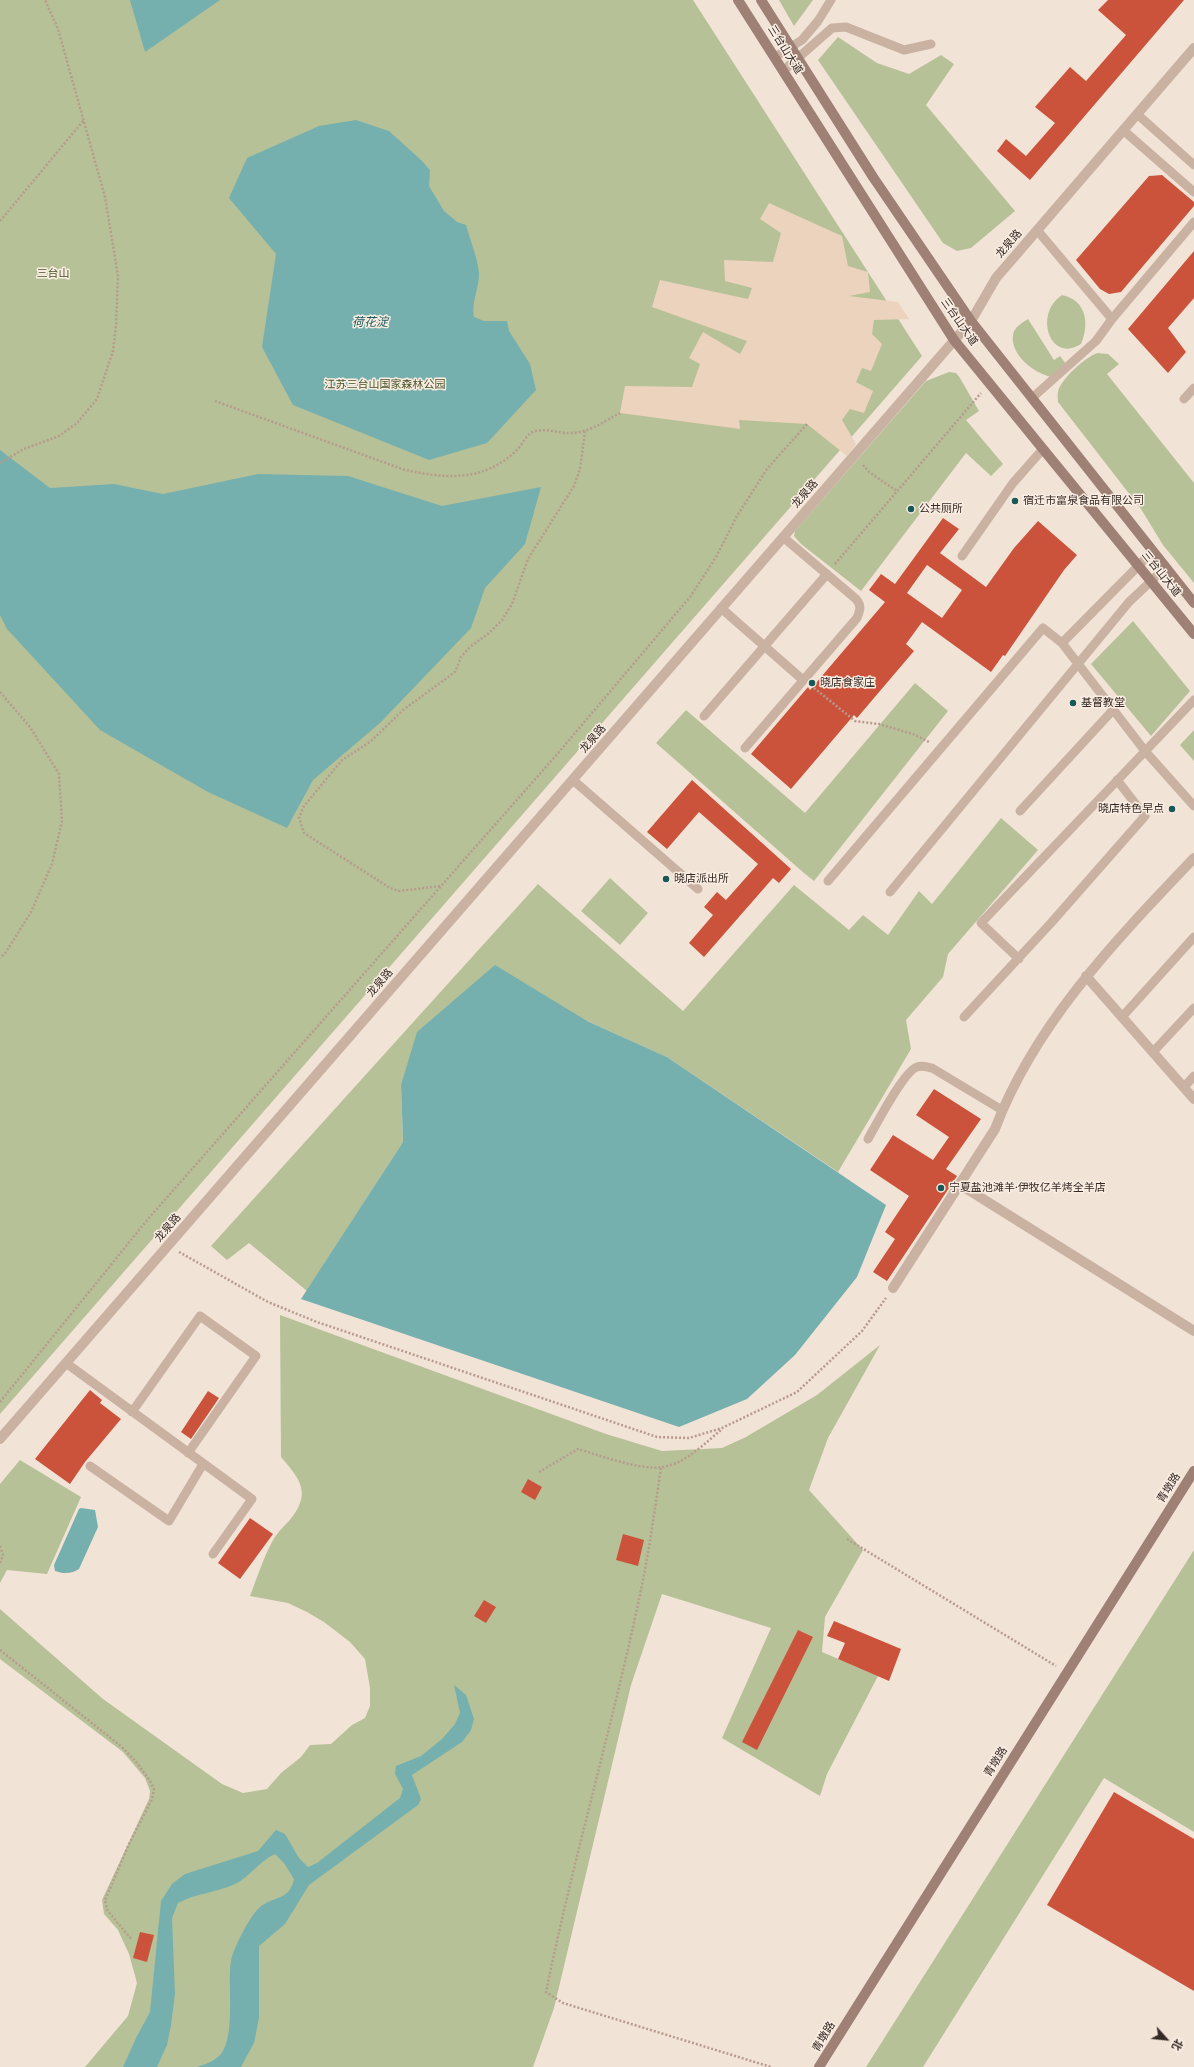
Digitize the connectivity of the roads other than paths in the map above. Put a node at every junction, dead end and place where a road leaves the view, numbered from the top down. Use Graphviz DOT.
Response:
graph roads {
  1 [pos="738,0"];
  2 [pos="761,0"];
  3 [pos="831,0"];
  4 [pos="931,44"];
  5 [pos="791,47"];
  6 [pos="1194,48"];
  7 [pos="775,57"];
  8 [pos="798,58"];
  9 [pos="783,70"];
  10 [pos="1137,114"];
  11 [pos="1123,130"];
  12 [pos="1194,165"];
  13 [pos="1194,192"];
  14 [pos="1194,222"];
  15 [pos="1037,230"];
  16 [pos="1112,319"];
  17 [pos="971,321"];
  18 [pos="954,340"];
  19 [pos="1194,388"];
  20 [pos="1032,398"];
  21 [pos="1184,399"];
  22 [pos="1043,448"];
  23 [pos="783,537"];
  24 [pos="1153,551"];
  25 [pos="962,556"];
  26 [pos="1139,566"];
  27 [pos="1166,567"];
  28 [pos="827,574"];
  29 [pos="1151,582"];
  30 [pos="1194,603"];
  31 [pos="721,608"];
  32 [pos="1194,634"];
  33 [pos="1062,643"];
  34 [pos="765,646"];
  35 [pos="1078,663"];
  36 [pos="803,680"];
  37 [pos="1194,700"];
  38 [pos="1113,710"];
  39 [pos="704,716"];
  40 [pos="745,748"];
  41 [pos="1145,751"];
  42 [pos="573,780"];
  43 [pos="1117,780"];
  44 [pos="1194,806"];
  45 [pos="1020,811"];
  46 [pos="1194,858"];
  47 [pos="828,881"];
  48 [pos="698,889"];
  49 [pos="890,892"];
  50 [pos="1194,937"];
  51 [pos="1019,959"];
  52 [pos="1086,976"];
  53 [pos="1194,1008"];
  54 [pos="964,1017"];
  55 [pos="1122,1017"];
  56 [pos="1153,1052"];
  57 [pos="1194,1076"];
  58 [pos="1184,1087"];
  59 [pos="1194,1099"];
  60 [pos="1002,1110"];
  61 [pos="868,1139"];
  62 [pos="959,1184"];
  63 [pos="893,1288"];
  64 [pos="1194,1331"];
  65 [pos="66,1363"];
  66 [pos="132,1412"];
  67 [pos="0,1439"];
  68 [pos="188,1453"];
  69 [pos="203,1464"];
  70 [pos="90,1466"];
  71 [pos="1194,1471"];
  72 [pos="213,1554"];
  73 [pos="819,2067"];
  1 -- 7 [label="main road, 三台山大道"];
  2 -- 5 [label="main road, 三台山大道"];
  3 -- 5 [label="lane"];
  4 -- 8 [label="lane"];
  5 -- 7 [label="lane"];
  5 -- 8 [label="main road, 三台山大道"];
  6 -- 10 [label="street, 龙泉路"];
  7 -- 9 [label="main road, 三台山大道"];
  8 -- 9 [label="lane"];
  8 -- 17 [label="main road, 三台山大道"];
  9 -- 18 [label="main road, 三台山大道"];
  10 -- 11 [label="street, 龙泉路"];
  10 -- 12 [label="lane"];
  11 -- 13 [label="lane"];
  11 -- 15 [label="street, 龙泉路"];
  14 -- 16 [label="lane"];
  15 -- 16 [label="lane"];
  15 -- 17 [label="street, 龙泉路"];
  16 -- 20 [label="lane"];
  17 -- 18 [label="street, 龙泉路"];
  17 -- 20 [label="main road, 三台山大道"];
  18 -- 22 [label="main road, 三台山大道"];
  18 -- 23 [label="street, 龙泉路"];
  19 -- 21 [label="lane"];
  20 -- 24 [label="main road, 三台山大道"];
  22 -- 25 [label="lane"];
  22 -- 26 [label="main road, 三台山大道"];
  23 -- 28 [label="lane"];
  23 -- 31 [label="street, 龙泉路"];
  24 -- 26 [label="lane"];
  24 -- 27 [label="main road, 三台山大道"];
  26 -- 29 [label="main road, 三台山大道"];
  26 -- 33 [label="lane"];
  27 -- 29 [label="lane"];
  27 -- 30 [label="main road, 三台山大道"];
  28 -- 34 [label="lane"];
  28 -- 36 [label="lane"];
  29 -- 32 [label="main road, 三台山大道"];
  29 -- 35 [label="lane"];
  31 -- 34 [label="lane"];
  31 -- 42 [label="street, 龙泉路"];
  33 -- 35 [label="lane"];
  33 -- 47 [label="lane"];
  34 -- 36 [label="lane"];
  34 -- 39 [label="lane"];
  35 -- 38 [label="lane"];
  35 -- 49 [label="lane"];
  36 -- 40 [label="lane"];
  37 -- 41 [label="lane"];
  38 -- 41 [label="lane"];
  38 -- 45 [label="lane"];
  41 -- 43 [label="lane"];
  41 -- 44 [label="lane"];
  42 -- 48 [label="lane"];
  42 -- 65 [label="street, 龙泉路"];
  43 -- 51 [label="lane"];
  43 -- 51 [label="lane"];
  46 -- 52 [label="street"];
  50 -- 55 [label="lane"];
  51 -- 54 [label="lane"];
  52 -- 55 [label="street"];
  52 -- 60 [label="street"];
  53 -- 56 [label="lane"];
  55 -- 56 [label="street"];
  56 -- 58 [label="street"];
  57 -- 58 [label="lane"];
  58 -- 59 [label="street"];
  60 -- 61 [label="lane"];
  60 -- 62 [label="street"];
  62 -- 63 [label="street"];
  62 -- 64 [label="street"];
  65 -- 66 [label="lane"];
  65 -- 67 [label="street, 龙泉路"];
  66 -- 68 [label="lane"];
  66 -- 68 [label="lane"];
  68 -- 69 [label="lane"];
  69 -- 70 [label="lane"];
  69 -- 72 [label="lane"];
  71 -- 73 [label="main road, 青墩路"];
}
